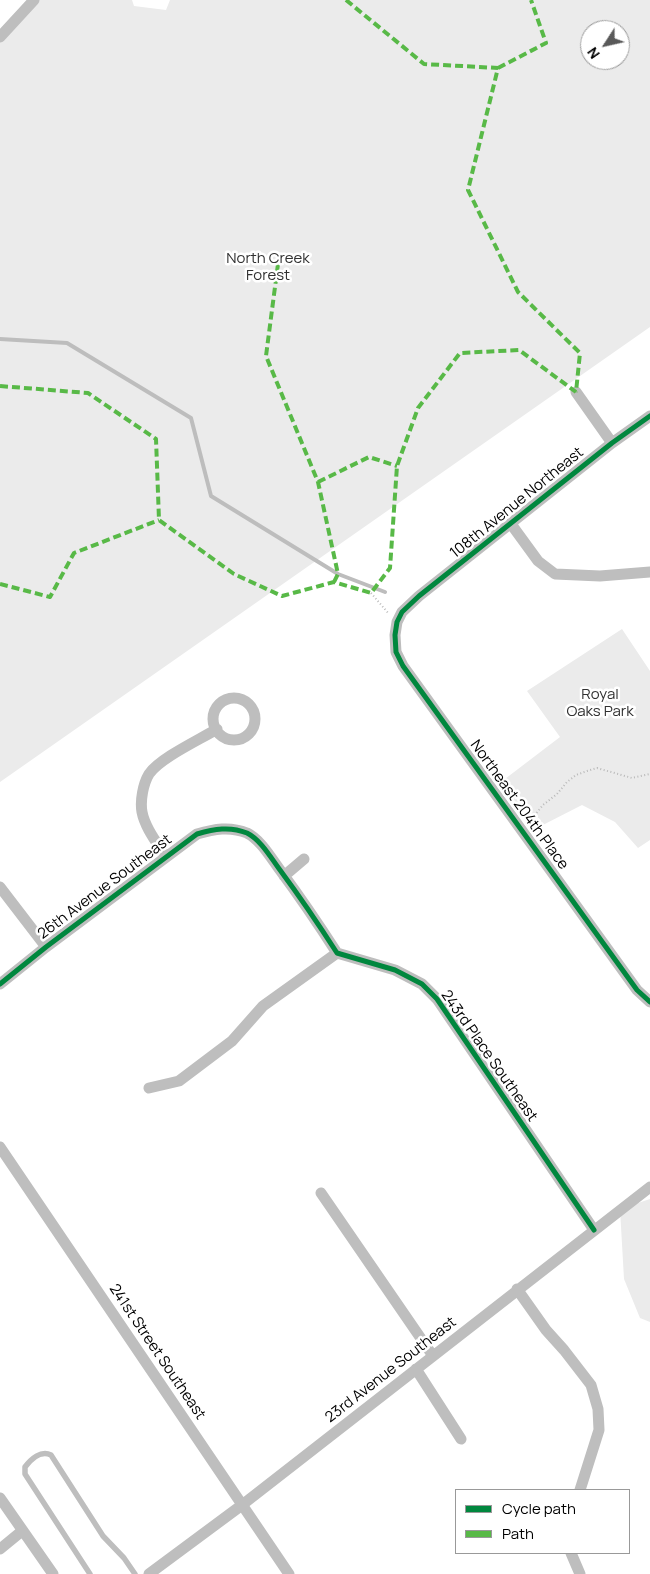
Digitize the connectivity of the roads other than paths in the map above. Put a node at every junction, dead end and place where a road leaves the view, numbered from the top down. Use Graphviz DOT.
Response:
graph roads {
  1 [pos="34,0"];
  2 [pos="0,37"];
  3 [pos="576,392"];
  4 [pos="650,416"];
  5 [pos="612,443"];
  6 [pos="511,524"];
  7 [pos="650,572"];
  8 [pos="399,617"];
  9 [pos="216,729"];
  10 [pos="166,857"];
  11 [pos="304,859"];
  12 [pos="284,876"];
  13 [pos="0,887"];
  14 [pos="46,947"];
  15 [pos="337,953"];
  16 [pos="0,984"];
  17 [pos="650,1002"];
  18 [pos="150,1088"];
  19 [pos="0,1148"];
  20 [pos="650,1187"];
  21 [pos="321,1193"];
  22 [pos="594,1230"];
  23 [pos="518,1289"];
  24 [pos="433,1356"];
  25 [pos="416,1369"];
  26 [pos="461,1439"];
  27 [pos="580,1489"];
  28 [pos="0,1498"];
  29 [pos="242,1505"];
  30 [pos="22,1531"];
  31 [pos="0,1549"];
  32 [pos="571,1554"];
  33 [pos="154,1572"];
  34 [pos="53,1574"];
  35 [pos="90,1574"];
  36 [pos="135,1574"];
  37 [pos="289,1574"];
  38 [pos="580,1574"];
  1 -- 2 [label="street"];
  3 -- 5 [label="street"];
  4 -- 5 [label="street, 108th Avenue Northeast"];
  5 -- 6 [label="street, 108th Avenue Northeast"];
  6 -- 7 [label="street"];
  6 -- 8 [label="street, 108th Avenue Northeast"];
  8 -- 17 [label="street, Northeast 204th Place"];
  9 -- 10 [label="street"];
  10 -- 12 [label="street, 26th Avenue Southeast"];
  10 -- 14 [label="street, 26th Avenue Southeast"];
  11 -- 12 [label="street"];
  12 -- 15 [label="street"];
  13 -- 14 [label="street"];
  14 -- 16 [label="street, 26th Avenue Southeast"];
  15 -- 18 [label="street"];
  15 -- 22 [label="street, 243rd Place Southeast"];
  19 -- 29 [label="street, 241st Street Southeast"];
  20 -- 22 [label="street, 23rd Avenue Southeast"];
  21 -- 24 [label="street"];
  22 -- 23 [label="street, 23rd Avenue Southeast"];
  23 -- 24 [label="street, 23rd Avenue Southeast"];
  23 -- 27 [label="street"];
  24 -- 25 [label="street, 23rd Avenue Southeast"];
  25 -- 26 [label="street"];
  25 -- 29 [label="street, 23rd Avenue Southeast"];
  28 -- 30 [label="street"];
  29 -- 33 [label="street, 23rd Avenue Southeast"];
  29 -- 37 [label="street, 241st Street Southeast"];
  30 -- 31 [label="street"];
  30 -- 34 [label="street"];
  32 -- 38 [label="street"];
  35 -- 36 [label="lane"];
}
